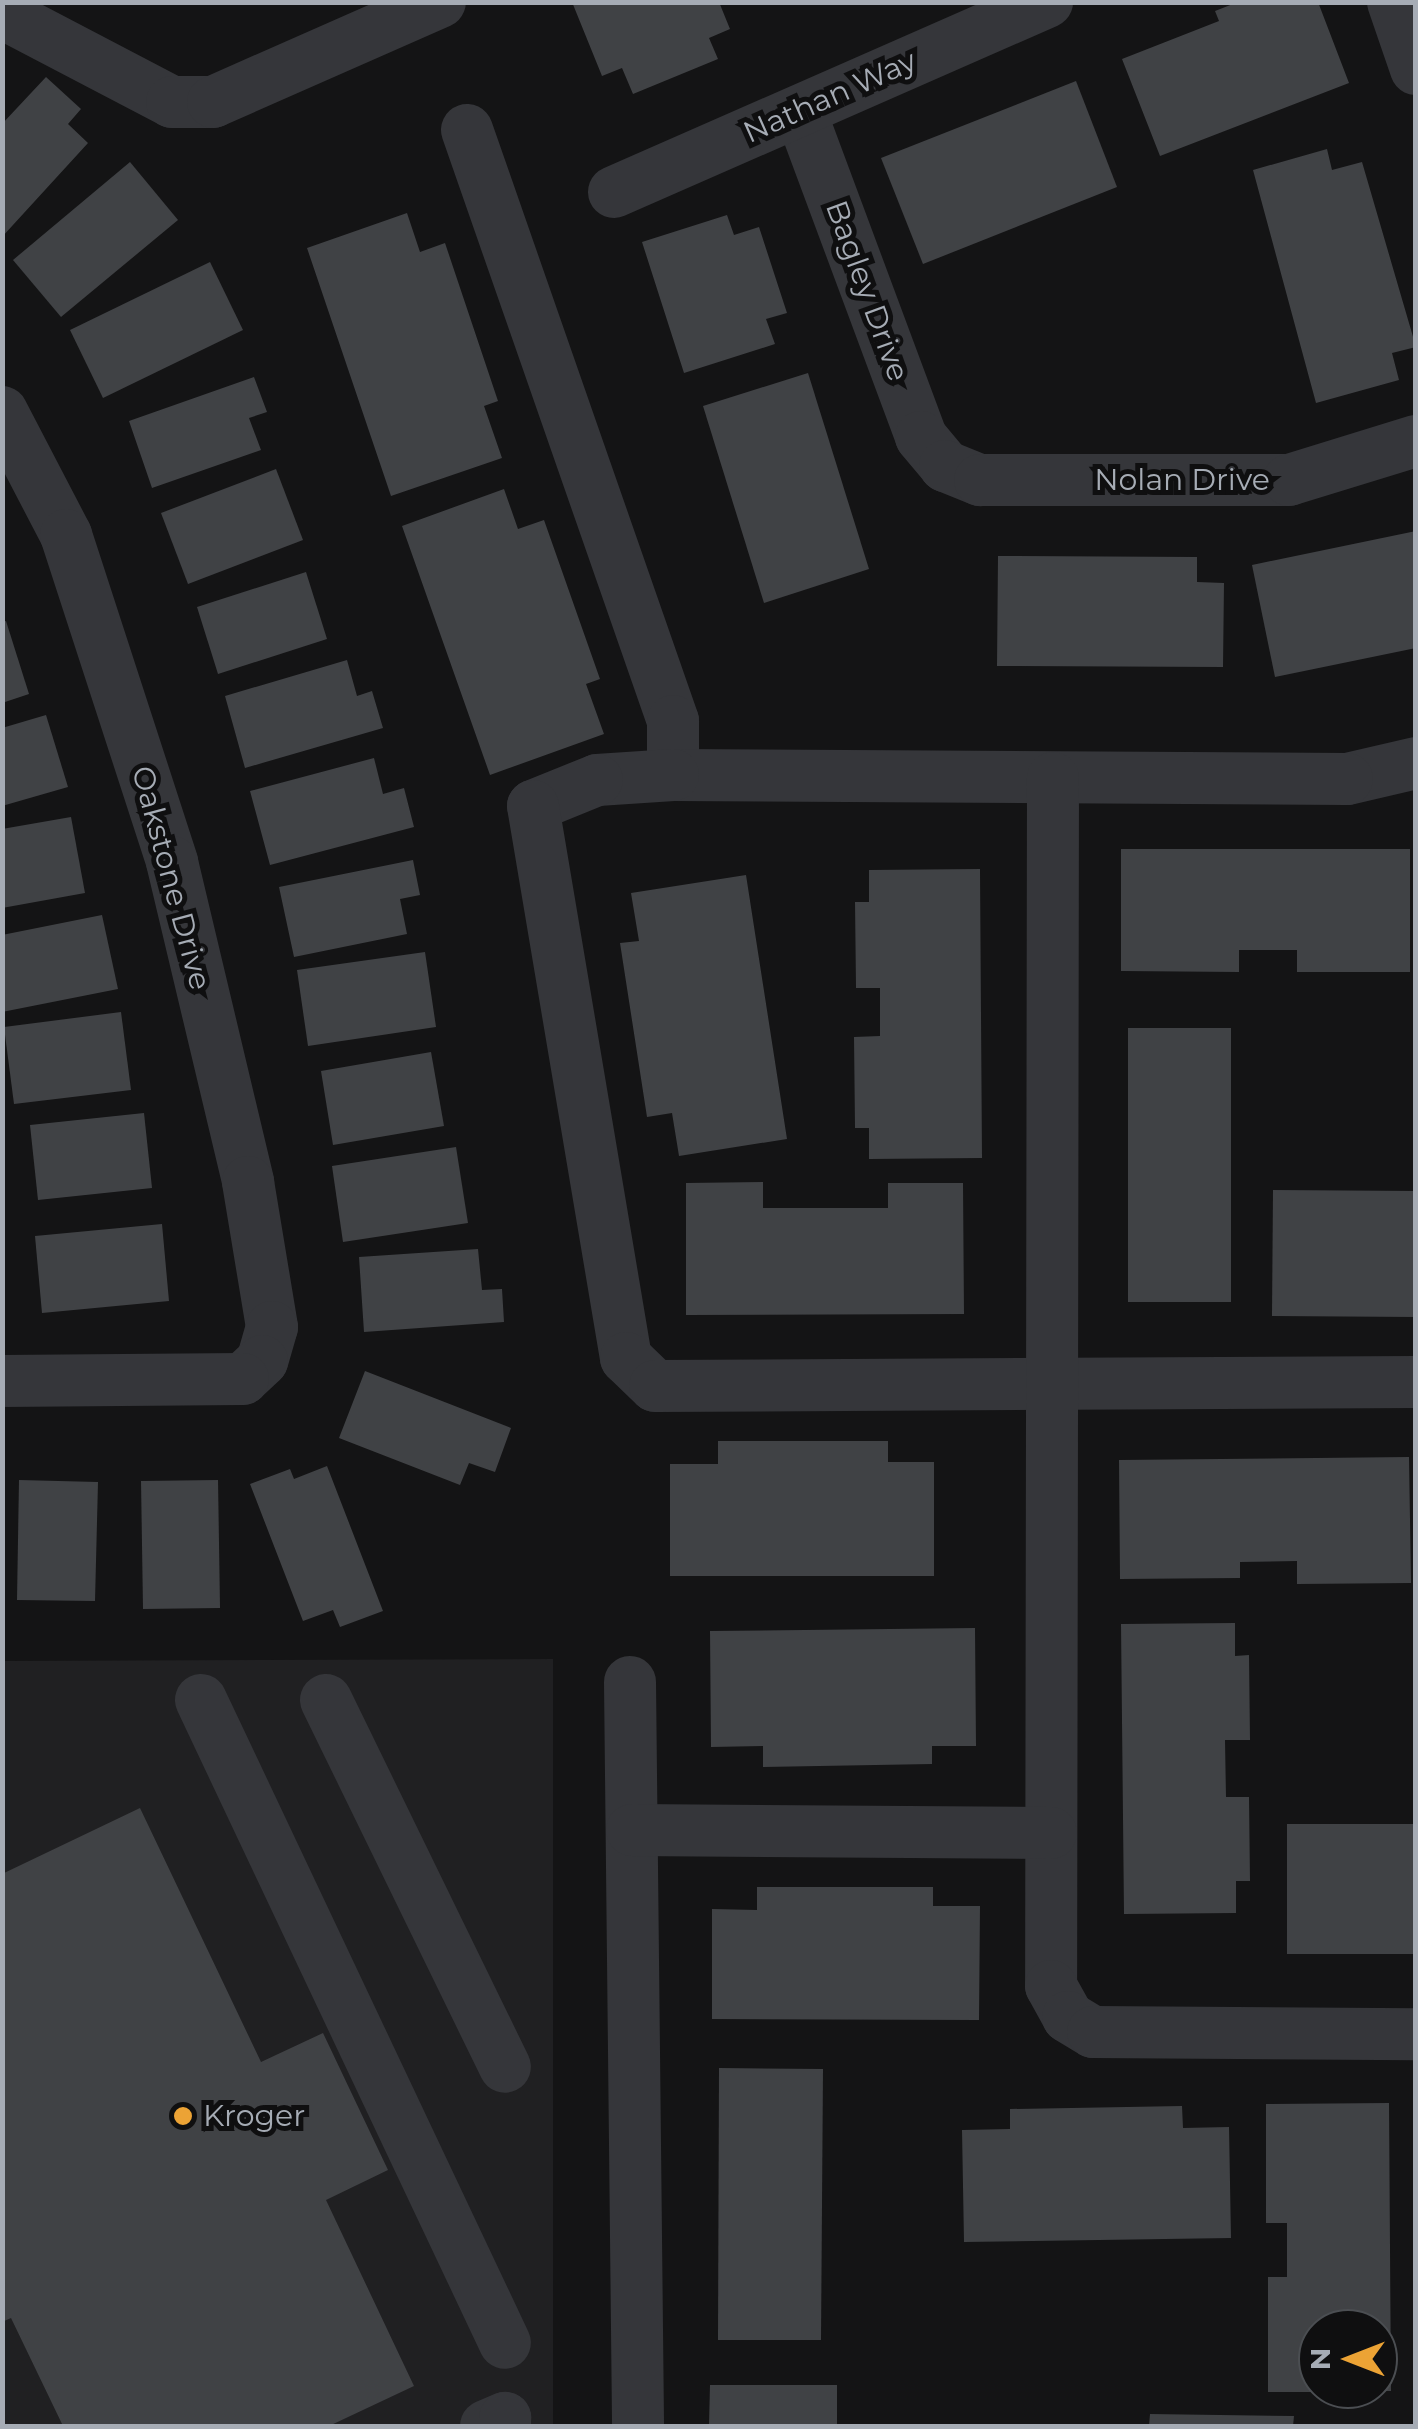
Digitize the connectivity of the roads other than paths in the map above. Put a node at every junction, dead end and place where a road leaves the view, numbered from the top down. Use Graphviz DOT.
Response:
graph roads {
  1 [pos="440,2"];
  2 [pos="1047,2"];
  3 [pos="1393,2"];
  4 [pos="2,12"];
  5 [pos="1416,69"];
  6 [pos="800,110"];
  7 [pos="468,130"];
  8 [pos="614,192"];
  9 [pos="2,412"];
  10 [pos="1416,441"];
  11 [pos="945,466"];
  12 [pos="1416,762"];
  13 [pos="673,776"];
  14 [pos="1053,778"];
  15 [pos="2,1381"];
  16 [pos="1416,1382"];
  17 [pos="1051,1384"];
  18 [pos="630,1682"];
  19 [pos="201,1700"];
  20 [pos="326,1700"];
  21 [pos="632,1830"];
  22 [pos="1051,1833"];
  23 [pos="1416,2034"];
  24 [pos="505,2067"];
  25 [pos="505,2343"];
  26 [pos="486,2426"];
  27 [pos="505,2426"];
  28 [pos="638,2426"];
  1 -- 4 [label="street"];
  2 -- 6 [label="street, Nathan Way"];
  3 -- 5 [label="street"];
  6 -- 8 [label="street, Nathan Way"];
  6 -- 11 [label="street, Bagley Drive"];
  7 -- 13 [label="street"];
  9 -- 15 [label="street, Oakstone Drive"];
  10 -- 11 [label="street, Nolan Drive"];
  12 -- 14 [label="street"];
  13 -- 14 [label="street"];
  13 -- 17 [label="street"];
  14 -- 17 [label="street"];
  16 -- 17 [label="street"];
  17 -- 22 [label="street"];
  18 -- 21 [label="street"];
  19 -- 25 [label="street"];
  20 -- 24 [label="street"];
  21 -- 22 [label="street"];
  21 -- 28 [label="street"];
  22 -- 23 [label="street"];
  26 -- 27 [label="street"];
}
